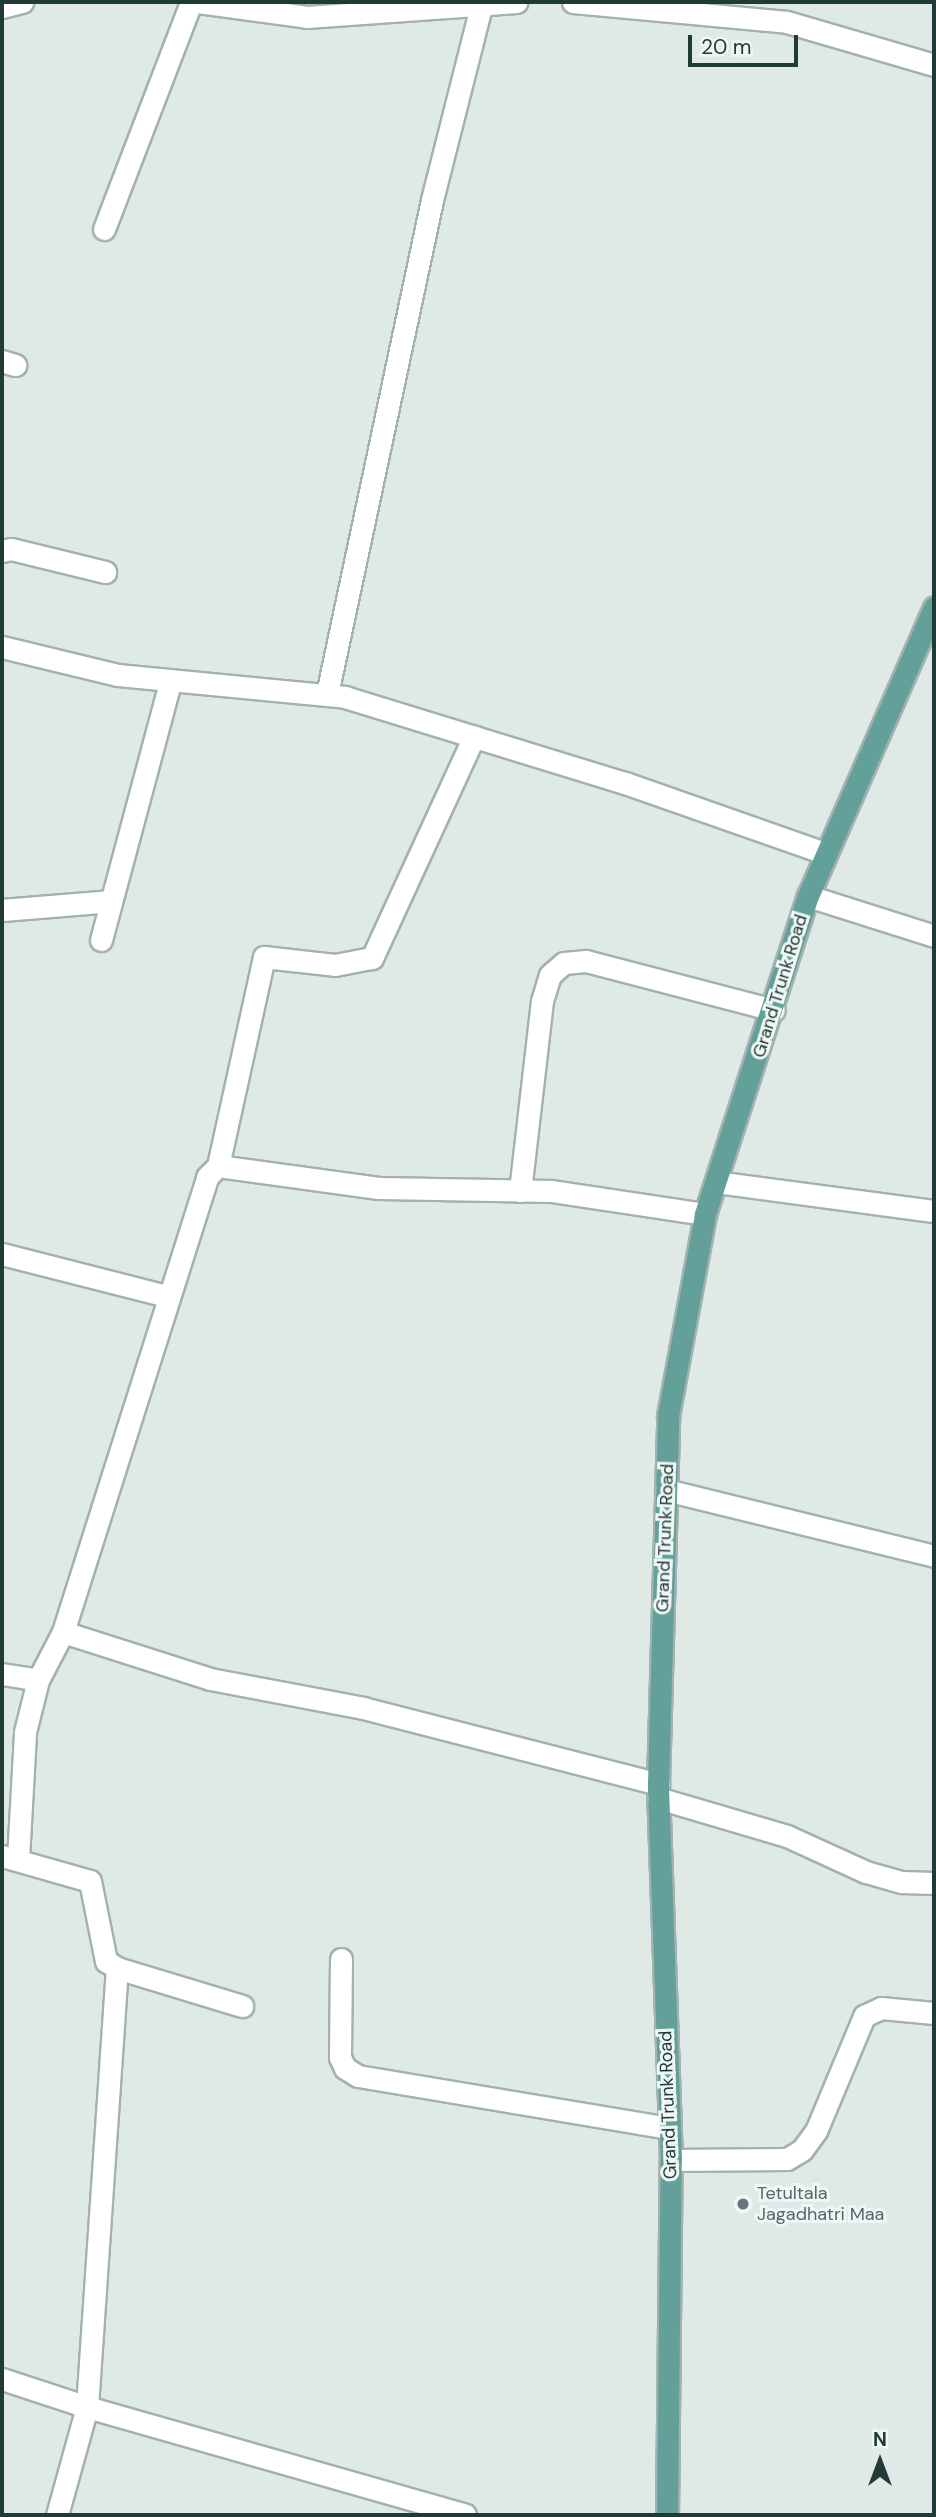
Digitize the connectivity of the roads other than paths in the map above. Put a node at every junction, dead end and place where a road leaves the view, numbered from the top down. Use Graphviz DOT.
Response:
graph roads {
  1 [pos="22,2"];
  2 [pos="191,2"];
  3 [pos="198,2"];
  4 [pos="516,2"];
  5 [pos="573,2"];
  6 [pos="469,5"];
  7 [pos="2,8"];
  8 [pos="934,65"];
  9 [pos="104,229"];
  10 [pos="2,551"];
  11 [pos="105,572"];
  12 [pos="932,621"];
  13 [pos="2,646"];
  14 [pos="170,682"];
  15 [pos="327,694"];
  16 [pos="474,736"];
  17 [pos="825,853"];
  18 [pos="808,896"];
  19 [pos="111,901"];
  20 [pos="2,910"];
  21 [pos="934,936"];
  22 [pos="101,940"];
  23 [pos="774,1010"];
  24 [pos="218,1166"];
  25 [pos="716,1182"];
  26 [pos="520,1191"];
  27 [pos="934,1211"];
  28 [pos="705,1214"];
  29 [pos="2,1254"];
  30 [pos="167,1296"];
  31 [pos="666,1490"];
  32 [pos="934,1556"];
  33 [pos="63,1632"];
  34 [pos="2,1674"];
  35 [pos="38,1680"];
  36 [pos="658,1791"];
  37 [pos="10,1858"];
  38 [pos="934,1884"];
  39 [pos="341,1959"];
  40 [pos="117,1968"];
  41 [pos="242,2006"];
  42 [pos="934,2013"];
  43 [pos="670,2128"];
  44 [pos="671,2161"];
  45 [pos="2,2379"];
  46 [pos="87,2407"];
  47 [pos="57,2515"];
  48 [pos="465,2515"];
  49 [pos="667,2515"];
  1 -- 7 [label="street"];
  2 -- 9 [label="street"];
  3 -- 6 [label="street"];
  4 -- 6 [label="street"];
  5 -- 8 [label="street"];
  6 -- 15 [label="street"];
  10 -- 11 [label="street"];
  12 -- 17 [label="main road, Grand Trunk Road"];
  13 -- 14 [label="street"];
  14 -- 15 [label="street"];
  14 -- 19 [label="street"];
  15 -- 16 [label="street"];
  16 -- 17 [label="street"];
  16 -- 24 [label="street"];
  17 -- 18 [label="main road, Grand Trunk Road"];
  18 -- 21 [label="street"];
  18 -- 23 [label="main road, Grand Trunk Road"];
  19 -- 20 [label="street"];
  19 -- 22 [label="street"];
  23 -- 25 [label="main road, Grand Trunk Road"];
  23 -- 26 [label="street"];
  24 -- 26 [label="street"];
  24 -- 30 [label="street"];
  25 -- 27 [label="street"];
  25 -- 28 [label="main road, Grand Trunk Road"];
  26 -- 28 [label="street"];
  28 -- 31 [label="main road, Grand Trunk Road"];
  29 -- 30 [label="street"];
  30 -- 33 [label="street"];
  31 -- 32 [label="street"];
  31 -- 36 [label="main road, Grand Trunk Road"];
  33 -- 35 [label="street"];
  33 -- 36 [label="street"];
  34 -- 35 [label="street"];
  35 -- 37 [label="street"];
  36 -- 38 [label="street"];
  36 -- 43 [label="main road, Grand Trunk Road"];
  37 -- 40 [label="street"];
  39 -- 43 [label="street"];
  40 -- 41 [label="street"];
  40 -- 46 [label="street"];
  42 -- 44 [label="street"];
  43 -- 44 [label="main road, Grand Trunk Road"];
  44 -- 49 [label="main road, Grand Trunk Road"];
  45 -- 46 [label="street"];
  46 -- 47 [label="street"];
  46 -- 48 [label="street"];
}
